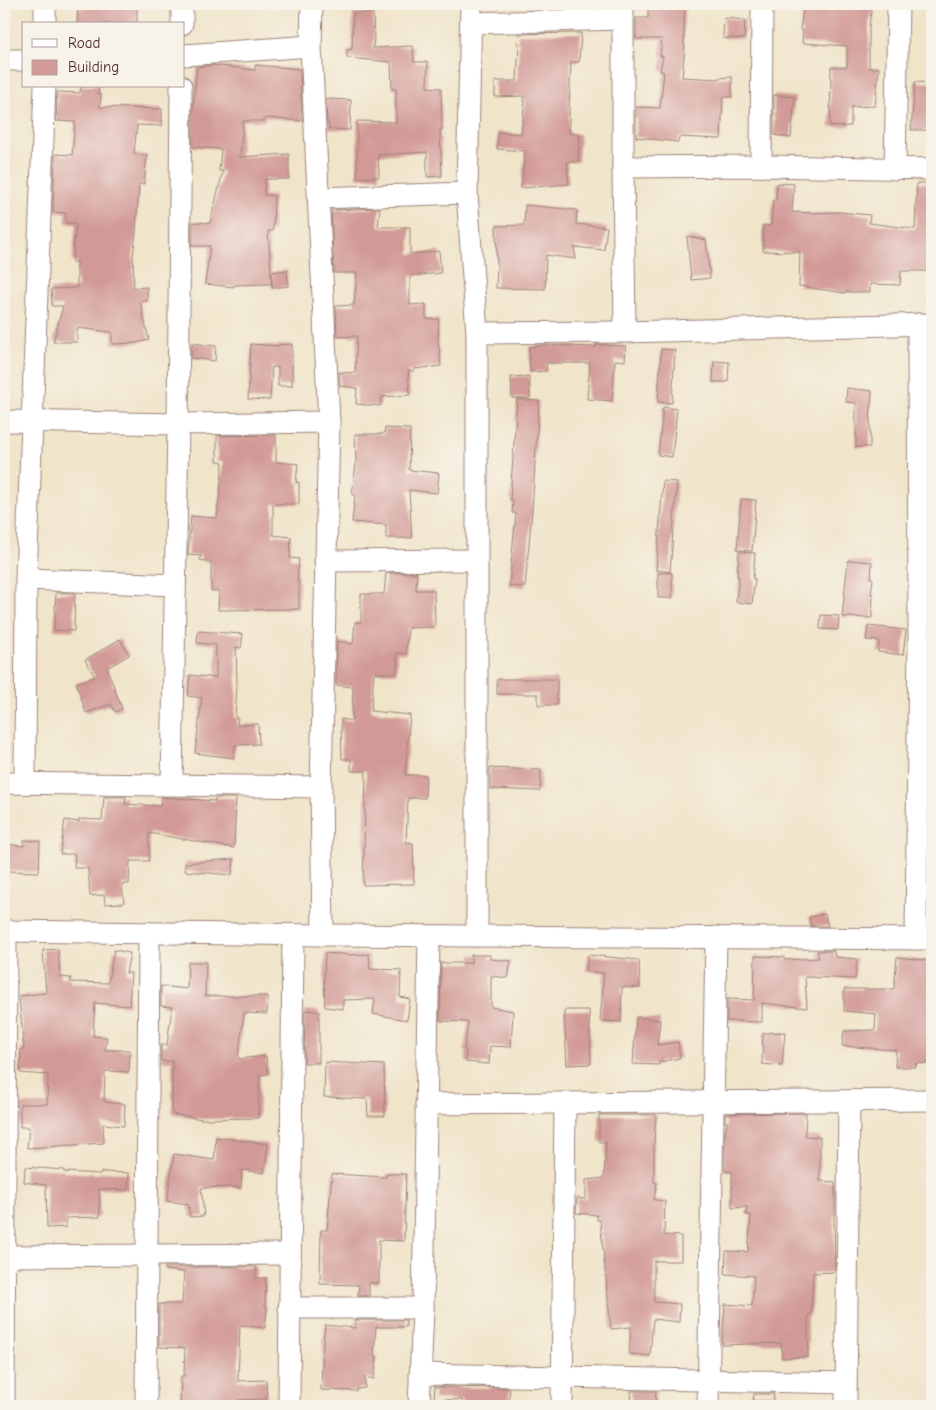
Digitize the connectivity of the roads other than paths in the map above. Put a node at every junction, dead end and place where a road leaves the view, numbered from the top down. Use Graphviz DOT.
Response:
graph roads {
  1 [pos="45,4"];
  2 [pos="182,4"];
  3 [pos="312,4"];
  4 [pos="762,4"];
  5 [pos="898,4"];
  6 [pos="623,11"];
  7 [pos="471,13"];
  8 [pos="45,22"];
  9 [pos="182,22"];
  10 [pos="311,46"];
  11 [pos="185,55"];
  12 [pos="4,60"];
  13 [pos="22,60"];
  14 [pos="45,88"];
  15 [pos="181,88"];
  16 [pos="761,166"];
  17 [pos="623,167"];
  18 [pos="895,169"];
  19 [pos="932,169"];
  20 [pos="467,193"];
  21 [pos="318,198"];
  22 [pos="925,324"];
  23 [pos="626,332"];
  24 [pos="477,333"];
  25 [pos="4,421"];
  26 [pos="32,422"];
  27 [pos="329,422"];
  28 [pos="178,424"];
  29 [pos="477,560"];
  30 [pos="325,561"];
  31 [pos="26,579"];
  32 [pos="175,585"];
  33 [pos="925,637"];
  34 [pos="4,783"];
  35 [pos="25,783"];
  36 [pos="172,784"];
  37 [pos="321,788"];
  38 [pos="5,931"];
  39 [pos="149,933"];
  40 [pos="293,935"];
  41 [pos="323,935"];
  42 [pos="428,936"];
  43 [pos="477,936"];
  44 [pos="716,937"];
  45 [pos="924,939"];
  46 [pos="849,1100"];
  47 [pos="932,1100"];
  48 [pos="713,1101"];
  49 [pos="565,1103"];
  50 [pos="426,1104"];
  51 [pos="290,1254"];
  52 [pos="146,1255"];
  53 [pos="5,1256"];
  54 [pos="4,1307"];
  55 [pos="289,1308"];
  56 [pos="424,1308"];
  57 [pos="420,1374"];
  58 [pos="563,1377"];
  59 [pos="708,1380"];
  60 [pos="846,1383"];
  61 [pos="4,1406"];
  62 [pos="146,1406"];
  63 [pos="289,1406"];
  64 [pos="419,1406"];
  65 [pos="562,1406"];
  66 [pos="708,1406"];
  67 [pos="846,1406"];
  1 -- 8 [label="street"];
  2 -- 9 [label="street"];
  3 -- 10 [label="street"];
  4 -- 16 [label="street"];
  5 -- 18 [label="street"];
  6 -- 7 [label="street"];
  6 -- 17 [label="street"];
  7 -- 20 [label="street"];
  10 -- 11 [label="street"];
  10 -- 21 [label="street"];
  12 -- 13 [label="street"];
  14 -- 26 [label="street"];
  15 -- 28 [label="street"];
  16 -- 17 [label="street"];
  16 -- 18 [label="street"];
  17 -- 23 [label="street"];
  18 -- 19 [label="street"];
  20 -- 21 [label="street"];
  20 -- 24 [label="street"];
  21 -- 27 [label="street"];
  22 -- 23 [label="street"];
  22 -- 33 [label="street"];
  23 -- 24 [label="street"];
  24 -- 29 [label="street"];
  25 -- 26 [label="street"];
  26 -- 28 [label="street"];
  26 -- 31 [label="street"];
  27 -- 28 [label="street"];
  27 -- 30 [label="street"];
  28 -- 32 [label="street"];
  29 -- 30 [label="street"];
  29 -- 43 [label="street"];
  30 -- 37 [label="street"];
  31 -- 32 [label="street"];
  31 -- 35 [label="street"];
  32 -- 36 [label="street"];
  33 -- 45 [label="street"];
  34 -- 35 [label="street"];
  35 -- 36 [label="street"];
  36 -- 37 [label="street"];
  37 -- 41 [label="street"];
  38 -- 39 [label="street"];
  38 -- 53 [label="street"];
  39 -- 40 [label="street"];
  39 -- 52 [label="street"];
  40 -- 41 [label="street"];
  40 -- 51 [label="street"];
  41 -- 42 [label="street"];
  42 -- 43 [label="street"];
  42 -- 50 [label="street"];
  43 -- 44 [label="street"];
  44 -- 45 [label="street"];
  44 -- 48 [label="street"];
  46 -- 47 [label="street"];
  46 -- 48 [label="street"];
  46 -- 60 [label="street"];
  48 -- 49 [label="street"];
  48 -- 59 [label="street"];
  49 -- 50 [label="street"];
  49 -- 58 [label="street"];
  50 -- 56 [label="street"];
  51 -- 52 [label="street"];
  51 -- 55 [label="street"];
  52 -- 53 [label="street"];
  52 -- 62 [label="street"];
  53 -- 54 [label="street"];
  54 -- 61 [label="street"];
  55 -- 56 [label="street"];
  55 -- 63 [label="street"];
  56 -- 57 [label="street"];
  57 -- 58 [label="street"];
  57 -- 64 [label="street"];
  58 -- 59 [label="street"];
  58 -- 65 [label="street"];
  59 -- 60 [label="street"];
  59 -- 66 [label="street"];
  60 -- 67 [label="street"];
}
